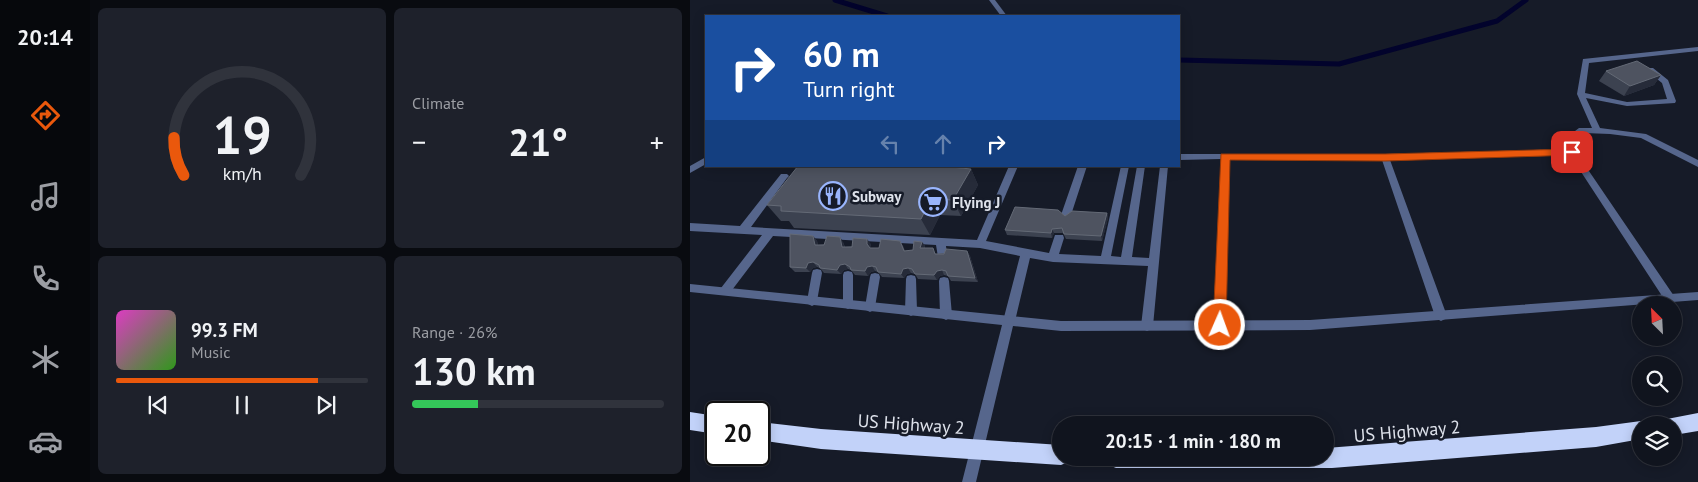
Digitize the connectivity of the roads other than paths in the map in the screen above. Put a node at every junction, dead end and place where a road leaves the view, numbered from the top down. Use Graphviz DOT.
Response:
graph roads {
  1 [pos="992,0"];
  2 [pos="1003,15"];
  3 [pos="1698,49"];
  4 [pos="1630,56"];
  5 [pos="1581,94"];
  6 [pos="1597,130"];
  7 [pos="1572,152"];
  8 [pos="1225,156"];
  9 [pos="1180,157"];
  10 [pos="1385,158"];
  11 [pos="705,161"];
  12 [pos="1698,164"];
  13 [pos="1014,167"];
  14 [pos="1083,167"];
  15 [pos="1125,167"];
  16 [pos="1141,167"];
  17 [pos="1164,167"];
  18 [pos="690,170"];
  19 [pos="784,176"];
  20 [pos="1066,215"];
  21 [pos="690,227"];
  22 [pos="743,230"];
  23 [pos="770,232"];
  24 [pos="1059,238"];
  25 [pos="910,240"];
  26 [pos="941,241"];
  27 [pos="980,244"];
  28 [pos="911,251"];
  29 [pos="1026,253"];
  30 [pos="942,254"];
  31 [pos="1053,258"];
  32 [pos="1105,260"];
  33 [pos="1126,260"];
  34 [pos="1153,262"];
  35 [pos="817,273"];
  36 [pos="848,275"];
  37 [pos="875,277"];
  38 [pos="911,279"];
  39 [pos="944,280"];
  40 [pos="690,288"];
  41 [pos="725,291"];
  42 [pos="1668,296"];
  43 [pos="1698,296"];
  44 [pos="1682,298"];
  45 [pos="812,300"];
  46 [pos="1632,302"];
  47 [pos="848,304"];
  48 [pos="870,307"];
  49 [pos="911,311"];
  50 [pos="946,314"];
  51 [pos="1441,316"];
  52 [pos="1009,321"];
  53 [pos="1220,325"];
  54 [pos="1147,326"];
  55 [pos="690,421"];
  56 [pos="1698,422"];
  57 [pos="705,423"];
  58 [pos="1682,425"];
  59 [pos="1632,431"];
  60 [pos="770,432"];
  61 [pos="978,450"];
  62 [pos="1052,454"];
  63 [pos="1334,458"];
  64 [pos="969,482"];
  1 -- 2 [label="street"];
  3 -- 4 [label="street"];
  4 -- 5 [label="street"];
  4 -- 5 [label="street"];
  5 -- 6 [label="street"];
  6 -- 7 [label="street"];
  6 -- 12 [label="street"];
  7 -- 10 [label="street"];
  7 -- 42 [label="street"];
  8 -- 9 [label="street"];
  8 -- 10 [label="street"];
  8 -- 53 [label="street"];
  10 -- 51 [label="street"];
  11 -- 18 [label="street"];
  13 -- 27 [label="street"];
  14 -- 20 [label="street"];
  15 -- 32 [label="street"];
  16 -- 33 [label="street"];
  17 -- 34 [label="street"];
  19 -- 22 [label="street"];
  21 -- 22 [label="street"];
  22 -- 23 [label="street"];
  23 -- 25 [label="street"];
  23 -- 41 [label="street"];
  24 -- 31 [label="street"];
  25 -- 26 [label="street"];
  25 -- 28 [label="street"];
  26 -- 27 [label="street"];
  26 -- 30 [label="street"];
  27 -- 29 [label="street"];
  29 -- 31 [label="street"];
  29 -- 52 [label="street"];
  31 -- 32 [label="street"];
  32 -- 33 [label="street"];
  33 -- 34 [label="street"];
  34 -- 54 [label="street"];
  35 -- 45 [label="street"];
  36 -- 47 [label="street"];
  37 -- 48 [label="street"];
  38 -- 49 [label="street"];
  39 -- 50 [label="street"];
  40 -- 41 [label="street"];
  41 -- 45 [label="street"];
  43 -- 44 [label="street"];
  45 -- 47 [label="street"];
  46 -- 51 [label="street"];
  47 -- 48 [label="street"];
  48 -- 49 [label="street"];
  49 -- 50 [label="street"];
  50 -- 52 [label="street"];
  51 -- 53 [label="street"];
  52 -- 54 [label="street"];
  52 -- 61 [label="street"];
  53 -- 54 [label="street"];
  55 -- 57 [label="highway"];
  56 -- 58 [label="highway"];
  59 -- 63 [label="highway, US Highway 2"];
  60 -- 61 [label="highway, US Highway 2"];
  61 -- 62 [label="highway, US Highway 2"];
  61 -- 64 [label="street"];
}
